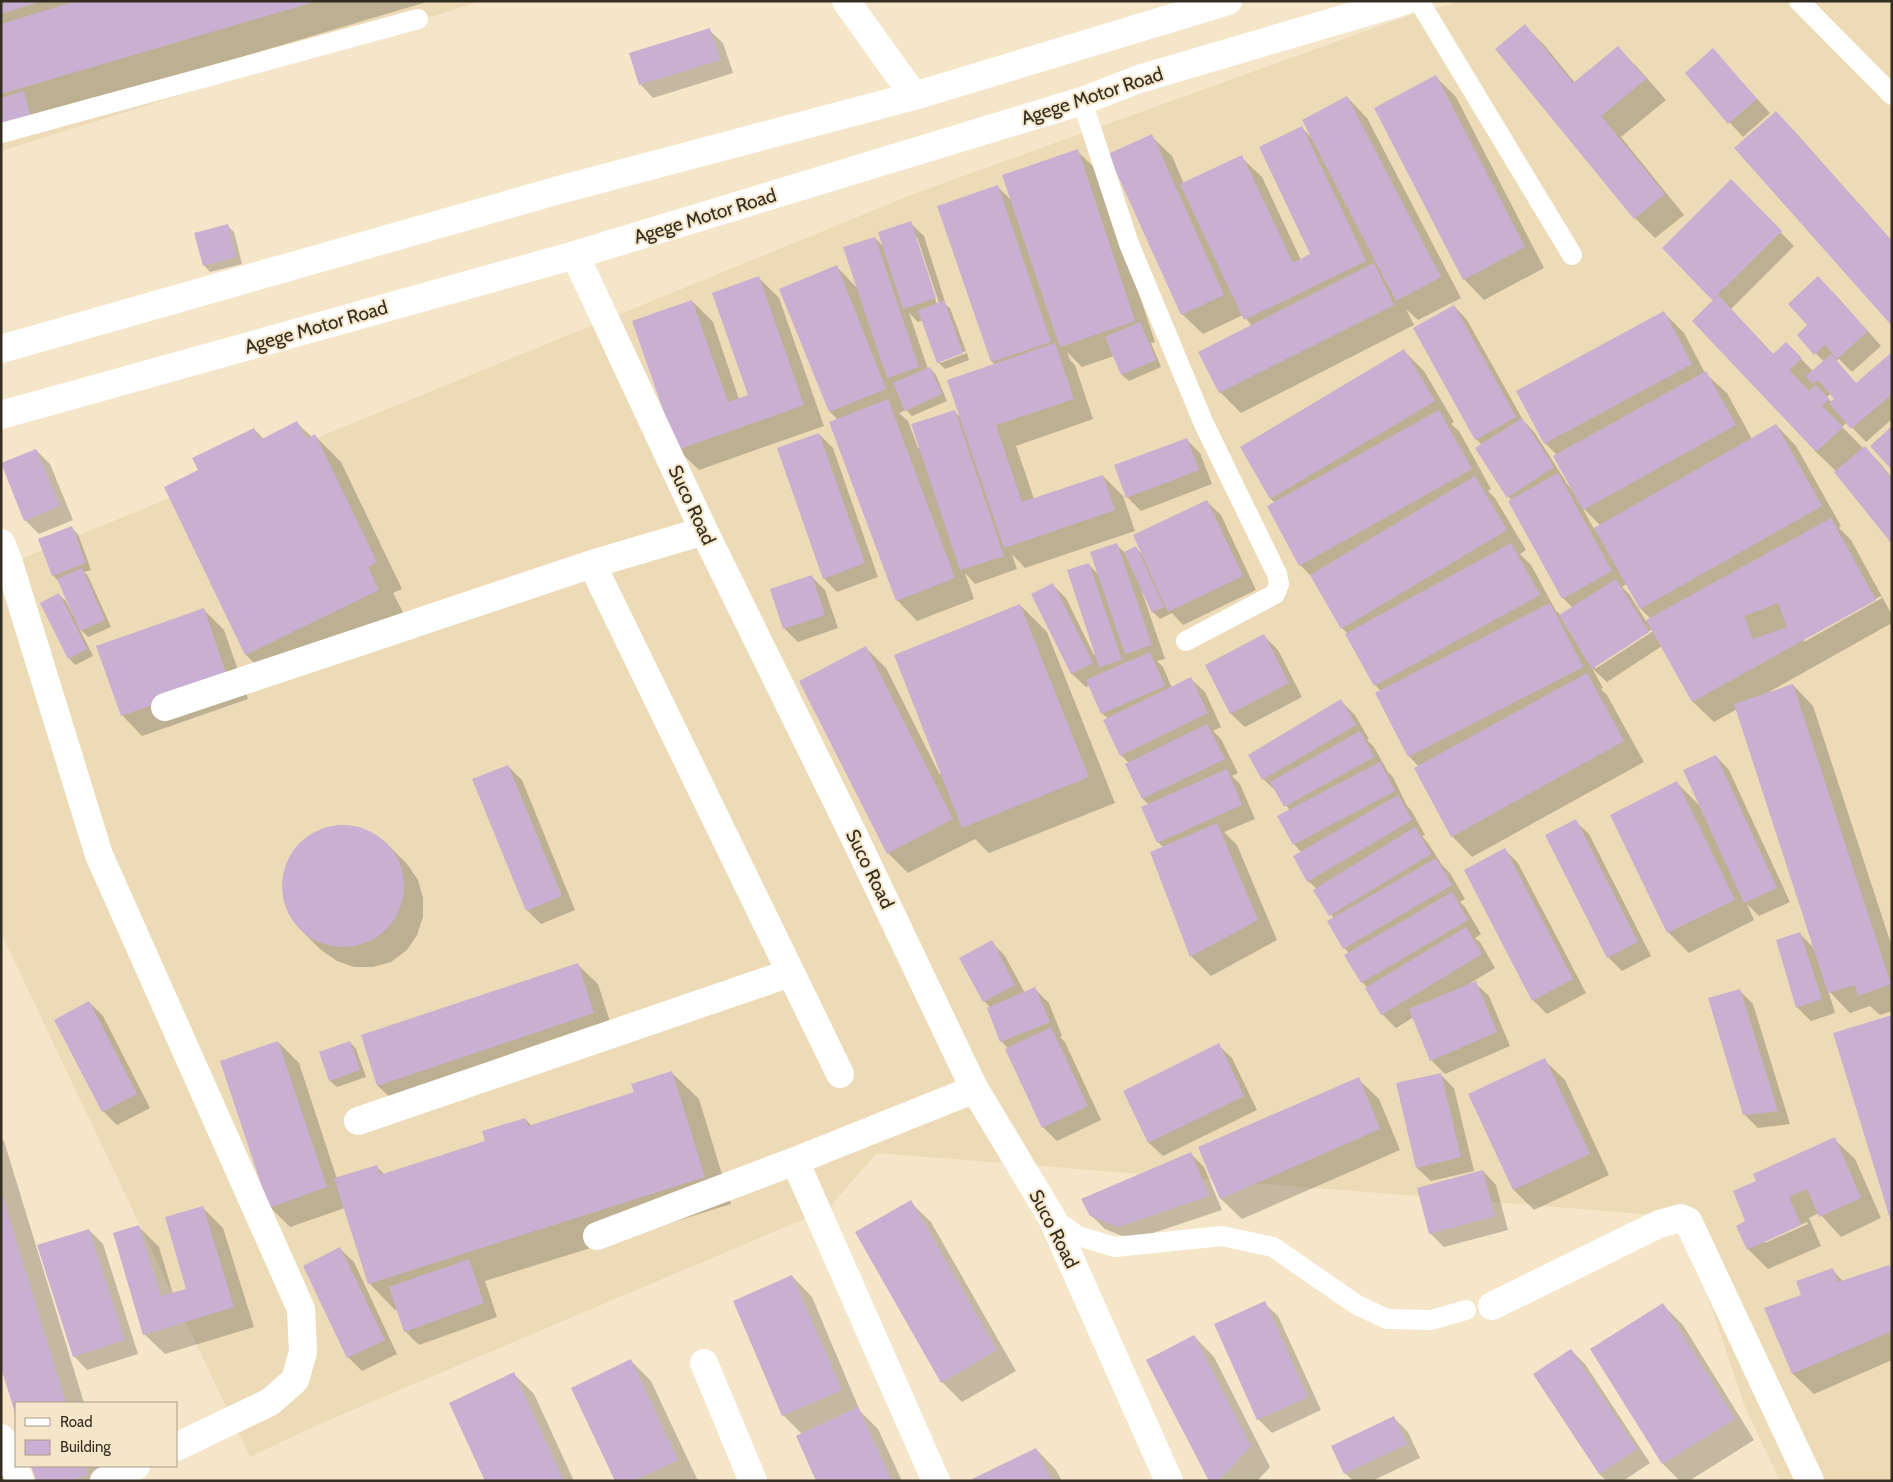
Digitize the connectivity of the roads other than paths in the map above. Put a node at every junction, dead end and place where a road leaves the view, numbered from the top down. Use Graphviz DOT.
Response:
graph roads {
  1 [pos="846,1"];
  2 [pos="1228,1"];
  3 [pos="1404,1"];
  4 [pos="1419,1"];
  5 [pos="1799,1"];
  6 [pos="418,19"];
  7 [pos="1892,94"];
  8 [pos="914,96"];
  9 [pos="1082,101"];
  10 [pos="1,133"];
  11 [pos="575,255"];
  12 [pos="1572,256"];
  13 [pos="1,348"];
  14 [pos="1,415"];
  15 [pos="704,531"];
  16 [pos="1,543"];
  17 [pos="592,564"];
  18 [pos="1186,641"];
  19 [pos="165,707"];
  20 [pos="790,973"];
  21 [pos="840,1074"];
  22 [pos="975,1089"];
  23 [pos="358,1121"];
  24 [pos="795,1161"];
  25 [pos="1052,1218"];
  26 [pos="597,1236"];
  27 [pos="1479,1308"];
  28 [pos="704,1363"];
  29 [pos="1,1438"];
  30 [pos="178,1446"];
  31 [pos="134,1467"];
  32 [pos="20,1481"];
  33 [pos="104,1481"];
  34 [pos="753,1481"];
  35 [pos="936,1481"];
  36 [pos="1169,1481"];
  37 [pos="1810,1481"];
  1 -- 8 [label="street"];
  2 -- 8 [label="street"];
  3 -- 9 [label="street, Agege Motor Road"];
  4 -- 12 [label="lane"];
  5 -- 7 [label="lane"];
  6 -- 10 [label="lane"];
  8 -- 13 [label="street"];
  9 -- 11 [label="street, Agege Motor Road"];
  9 -- 18 [label="lane"];
  11 -- 14 [label="street, Agege Motor Road"];
  11 -- 15 [label="street, Suco Road"];
  15 -- 17 [label="street"];
  15 -- 22 [label="street, Suco Road"];
  16 -- 30 [label="street"];
  17 -- 19 [label="street"];
  17 -- 20 [label="street"];
  20 -- 21 [label="street"];
  20 -- 23 [label="street"];
  22 -- 24 [label="street"];
  22 -- 25 [label="street, Suco Road"];
  24 -- 26 [label="street"];
  24 -- 35 [label="street"];
  25 -- 27 [label="lane"];
  25 -- 36 [label="street, Suco Road"];
  27 -- 37 [label="street"];
  28 -- 34 [label="street"];
  29 -- 32 [label="street"];
  31 -- 33 [label="street"];
}
